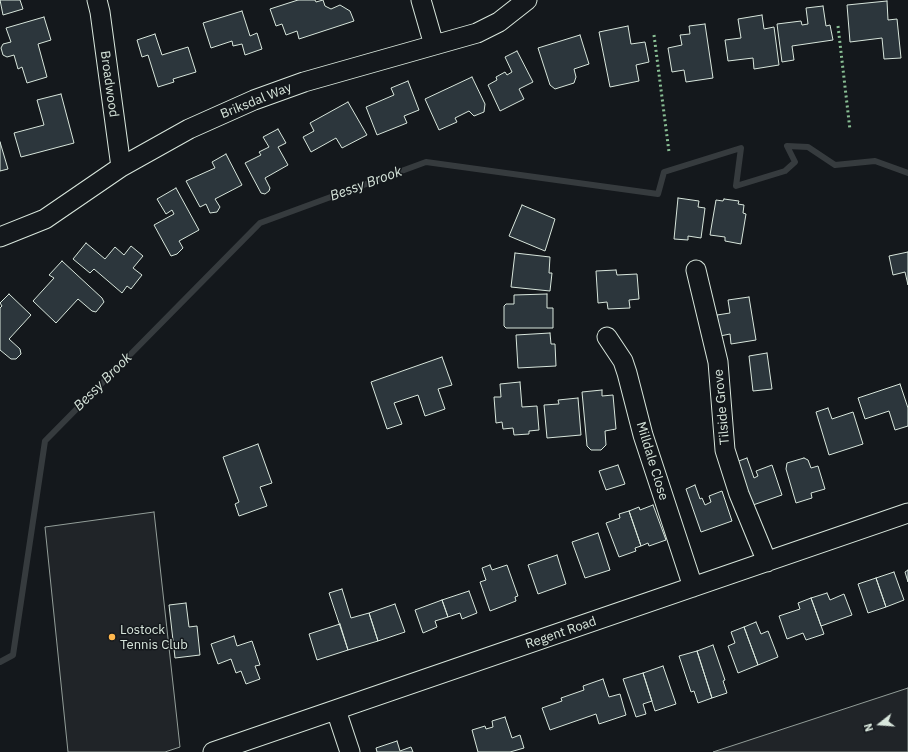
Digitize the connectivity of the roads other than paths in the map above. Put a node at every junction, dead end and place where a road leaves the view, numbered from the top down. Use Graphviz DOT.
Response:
graph roads {
  1 [pos="97,0"];
  2 [pos="421,0"];
  3 [pos="527,0"];
  4 [pos="434,45"];
  5 [pos="120,167"];
  6 [pos="0,237"];
  7 [pos="696,270"];
  8 [pos="607,337"];
  9 [pos="908,513"];
  10 [pos="767,562"];
  11 [pos="693,587"];
  12 [pos="336,710"];
  13 [pos="213,752"];
  14 [pos="350,752"];
  1 -- 5 [label="street, Broadwood"];
  2 -- 4 [label="street"];
  3 -- 4 [label="street, Briksdal Way"];
  4 -- 5 [label="street, Briksdal Way"];
  5 -- 6 [label="street, Briksdal Way"];
  7 -- 10 [label="street, Tilside Grove"];
  8 -- 11 [label="street, Milldale Close"];
  9 -- 10 [label="street, Regent Road"];
  10 -- 11 [label="street, Regent Road"];
  11 -- 12 [label="street, Regent Road"];
  12 -- 13 [label="street, Regent Road"];
  12 -- 14 [label="street"];
}
